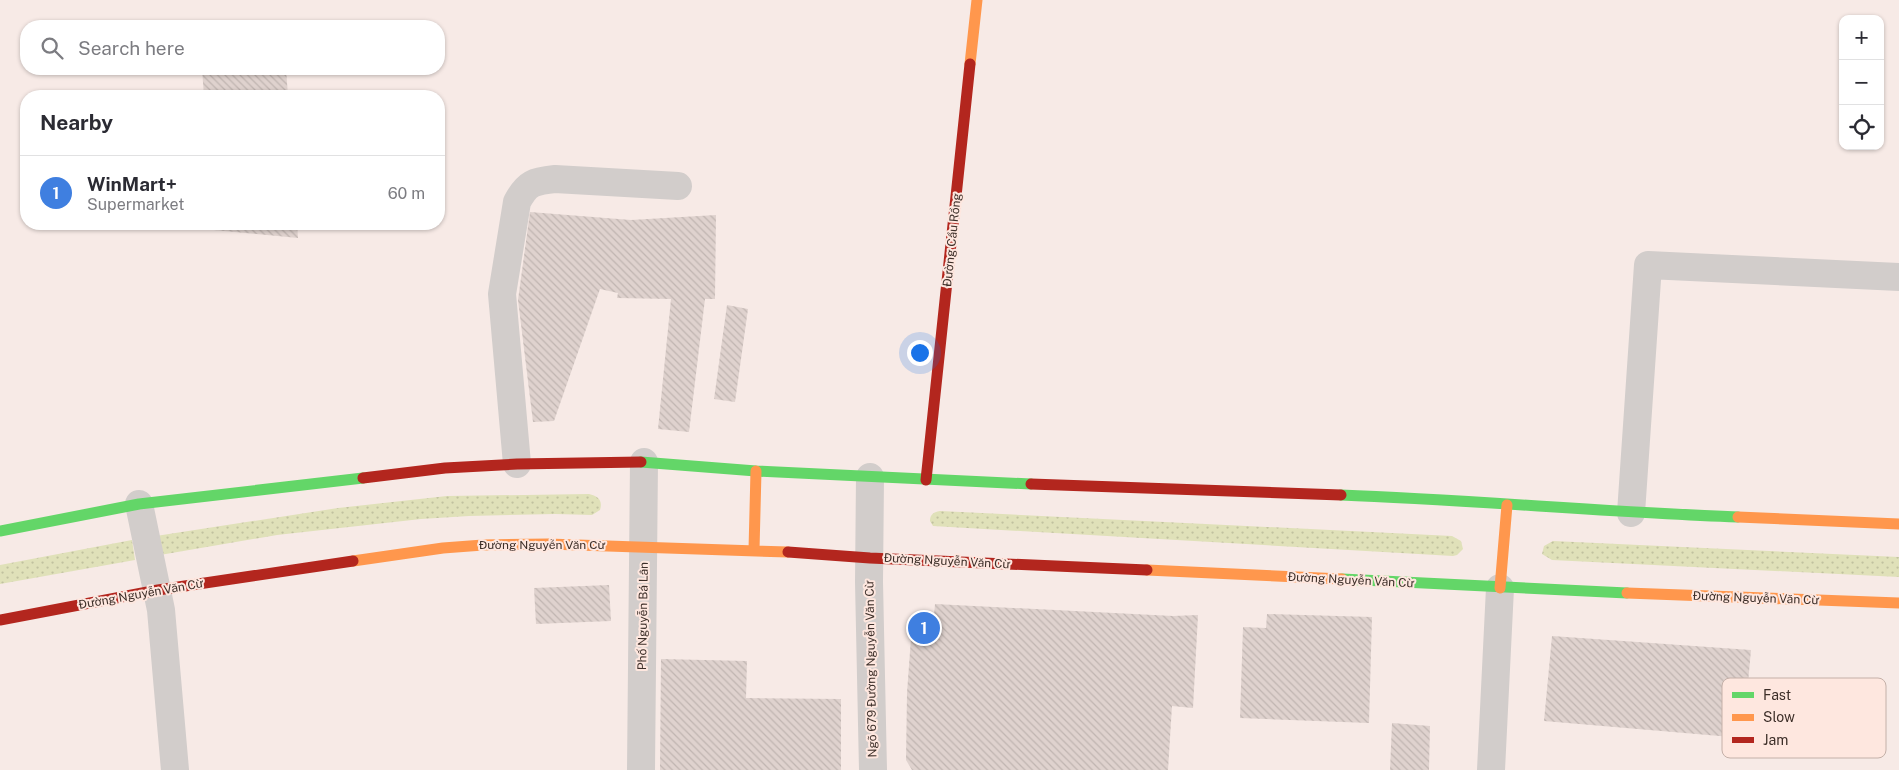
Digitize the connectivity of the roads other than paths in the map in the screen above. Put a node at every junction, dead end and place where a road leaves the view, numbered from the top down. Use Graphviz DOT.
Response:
graph roads {
  1 [pos="977,0"];
  2 [pos="678,186"];
  3 [pos="1899,277"];
  4 [pos="644,462"];
  5 [pos="518,464"];
  6 [pos="756,471"];
  7 [pos="870,477"];
  8 [pos="926,480"];
  9 [pos="139,504"];
  10 [pos="1507,505"];
  11 [pos="1631,512"];
  12 [pos="1899,524"];
  13 [pos="0,531"];
  14 [pos="644,546"];
  15 [pos="754,550"];
  16 [pos="870,558"];
  17 [pos="1500,588"];
  18 [pos="158,590"];
  19 [pos="1899,603"];
  20 [pos="0,620"];
  21 [pos="175,770"];
  22 [pos="641,770"];
  23 [pos="874,770"];
  24 [pos="1491,770"];
  1 -- 8 [label="main road, Đường Cầu Rồng"];
  2 -- 5 [label="street"];
  3 -- 11 [label="street"];
  4 -- 5 [label="main road"];
  4 -- 6 [label="main road"];
  4 -- 14 [label="street, Phố Nguyễn Bá Lân"];
  5 -- 9 [label="main road"];
  6 -- 7 [label="main road"];
  6 -- 15 [label="main road"];
  7 -- 8 [label="main road"];
  7 -- 16 [label="street, Ngõ 679 Đường Nguyễn Văn Cừ"];
  8 -- 10 [label="main road"];
  9 -- 13 [label="main road"];
  9 -- 18 [label="street"];
  10 -- 11 [label="main road"];
  10 -- 17 [label="main road"];
  11 -- 12 [label="main road"];
  14 -- 15 [label="main road, Đường Nguyễn Văn Cừ"];
  14 -- 18 [label="main road, Đường Nguyễn Văn Cừ"];
  14 -- 22 [label="street, Phố Nguyễn Bá Lân"];
  15 -- 16 [label="main road, Đường Nguyễn Văn Cừ"];
  16 -- 17 [label="main road, Đường Nguyễn Văn Cừ"];
  16 -- 23 [label="street, Ngõ 679 Đường Nguyễn Văn Cừ"];
  17 -- 19 [label="main road, Đường Nguyễn Văn Cừ"];
  17 -- 24 [label="street"];
  18 -- 20 [label="main road, Đường Nguyễn Văn Cừ"];
  18 -- 21 [label="street"];
}
